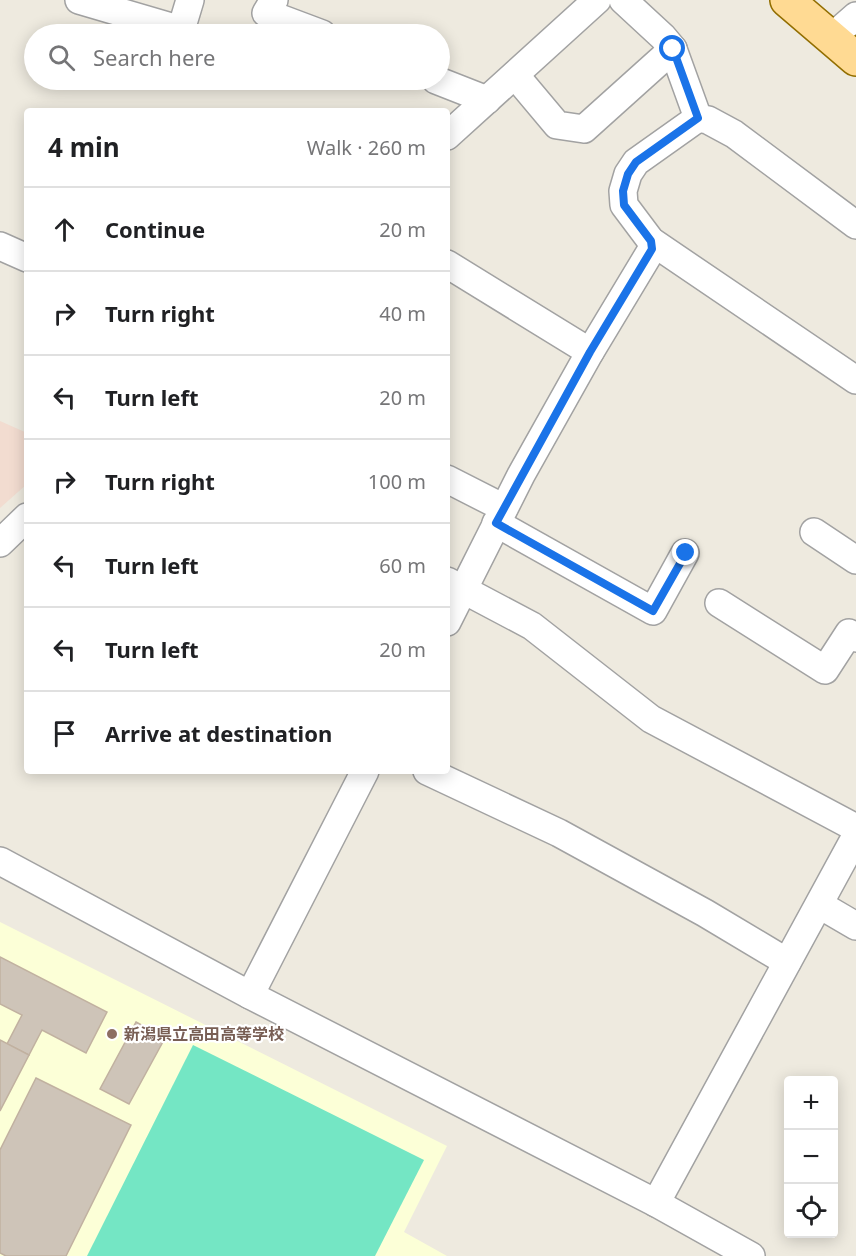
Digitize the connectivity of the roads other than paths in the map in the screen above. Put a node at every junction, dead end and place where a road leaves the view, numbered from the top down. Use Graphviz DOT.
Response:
graph roads {
  1 [pos="79,0"];
  2 [pos="190,0"];
  3 [pos="274,0"];
  4 [pos="597,0"];
  5 [pos="623,0"];
  6 [pos="787,0"];
  7 [pos="161,24"];
  8 [pos="183,24"];
  9 [pos="295,24"];
  10 [pos="844,27"];
  11 [pos="673,49"];
  12 [pos="856,59"];
  13 [pos="515,75"];
  14 [pos="450,85"];
  15 [pos="487,100"];
  16 [pos="698,118"];
  17 [pos="450,133"];
  18 [pos="856,225"];
  19 [pos="651,241"];
  20 [pos="0,246"];
  21 [pos="24,257"];
  22 [pos="450,266"];
  23 [pos="590,352"];
  24 [pos="856,380"];
  25 [pos="450,481"];
  26 [pos="500,516"];
  27 [pos="24,520"];
  28 [pos="814,532"];
  29 [pos="0,543"];
  30 [pos="686,553"];
  31 [pos="856,560"];
  32 [pos="454,585"];
  33 [pos="719,603"];
  34 [pos="450,606"];
  35 [pos="856,638"];
  36 [pos="363,774"];
  37 [pos="433,774"];
  38 [pos="856,828"];
  39 [pos="856,836"];
  40 [pos="0,861"];
  41 [pos="820,905"];
  42 [pos="856,926"];
  43 [pos="787,962"];
  44 [pos="250,995"];
  45 [pos="656,1203"];
  46 [pos="751,1256"];
  1 -- 7 [label="street"];
  2 -- 8 [label="street"];
  3 -- 9 [label="street"];
  4 -- 13 [label="street"];
  5 -- 11 [label="street"];
  6 -- 10 [label="main road"];
  10 -- 12 [label="main road"];
  11 -- 13 [label="street"];
  11 -- 16 [label="street"];
  13 -- 15 [label="street"];
  14 -- 15 [label="street"];
  15 -- 17 [label="street"];
  16 -- 18 [label="street"];
  16 -- 19 [label="street"];
  19 -- 23 [label="street"];
  19 -- 24 [label="street"];
  20 -- 21 [label="street"];
  22 -- 23 [label="street"];
  23 -- 26 [label="street"];
  25 -- 26 [label="street"];
  26 -- 30 [label="street"];
  26 -- 32 [label="street"];
  27 -- 29 [label="street"];
  28 -- 31 [label="street"];
  32 -- 34 [label="street"];
  32 -- 38 [label="street"];
  33 -- 35 [label="street"];
  36 -- 44 [label="street"];
  37 -- 43 [label="street"];
  39 -- 41 [label="street"];
  40 -- 44 [label="street"];
  41 -- 42 [label="street"];
  41 -- 43 [label="street"];
  43 -- 45 [label="street"];
  44 -- 45 [label="street"];
  45 -- 46 [label="street"];
}
